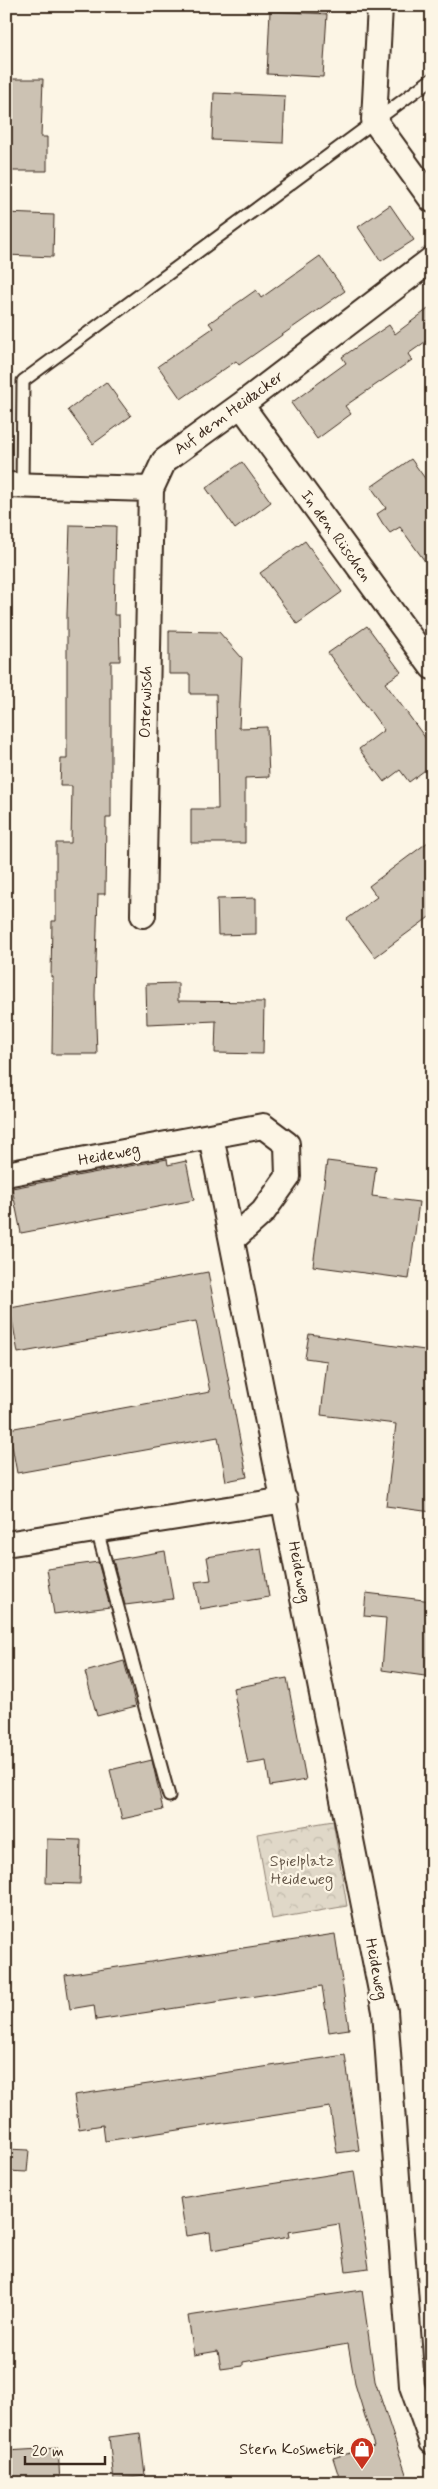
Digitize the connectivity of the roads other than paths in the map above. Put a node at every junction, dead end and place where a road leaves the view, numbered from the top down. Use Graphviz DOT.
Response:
graph roads {
  1 [pos="380,6"];
  2 [pos="432,79"];
  3 [pos="374,120"];
  4 [pos="432,200"];
  5 [pos="432,259"];
  6 [pos="241,406"];
  7 [pos="14,486"];
  8 [pos="151,488"];
  9 [pos="432,667"];
  10 [pos="143,915"];
  11 [pos="211,1136"];
  12 [pos="6,1174"];
  13 [pos="232,1240"];
  14 [pos="285,1500"];
  15 [pos="98,1530"];
  16 [pos="6,1544"];
  17 [pos="169,1796"];
  18 [pos="432,2442"];
  1 -- 3 [label="street"];
  2 -- 3 [label="lane"];
  3 -- 4 [label="street"];
  3 -- 7 [label="lane"];
  5 -- 6 [label="street, Auf dem Heidacker"];
  6 -- 8 [label="street, Auf dem Heidacker"];
  6 -- 9 [label="street, In den Rüschen"];
  7 -- 8 [label="street"];
  8 -- 10 [label="street, Osterwisch"];
  11 -- 12 [label="street, Heideweg"];
  11 -- 13 [label="street, Heideweg"];
  11 -- 13 [label="street, Heideweg"];
  13 -- 14 [label="street, Heideweg"];
  14 -- 15 [label="street"];
  14 -- 18 [label="street, Heideweg"];
  15 -- 16 [label="street"];
  15 -- 17 [label="lane"];
}
